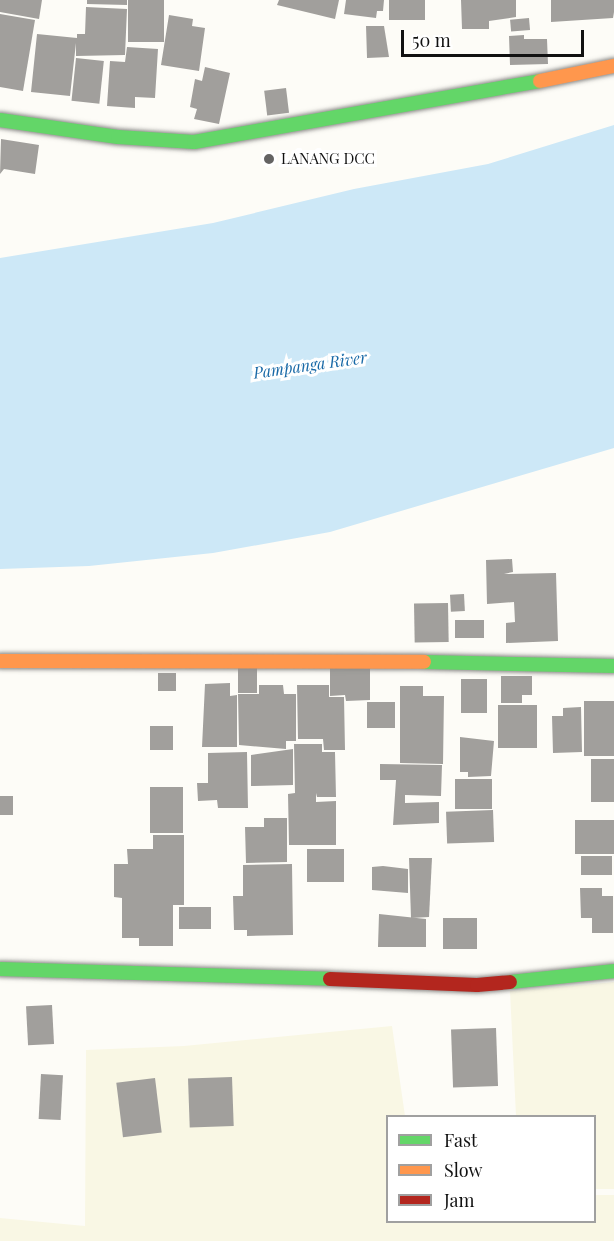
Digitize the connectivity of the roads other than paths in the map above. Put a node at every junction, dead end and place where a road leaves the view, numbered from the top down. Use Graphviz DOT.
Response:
graph roads {
  1 [pos="614,66"];
  2 [pos="0,120"];
  3 [pos="0,661"];
  4 [pos="614,666"];
  5 [pos="0,969"];
  6 [pos="614,971"];
  1 -- 2 [label="street"];
  3 -- 4 [label="street"];
  5 -- 6 [label="street"];
}
